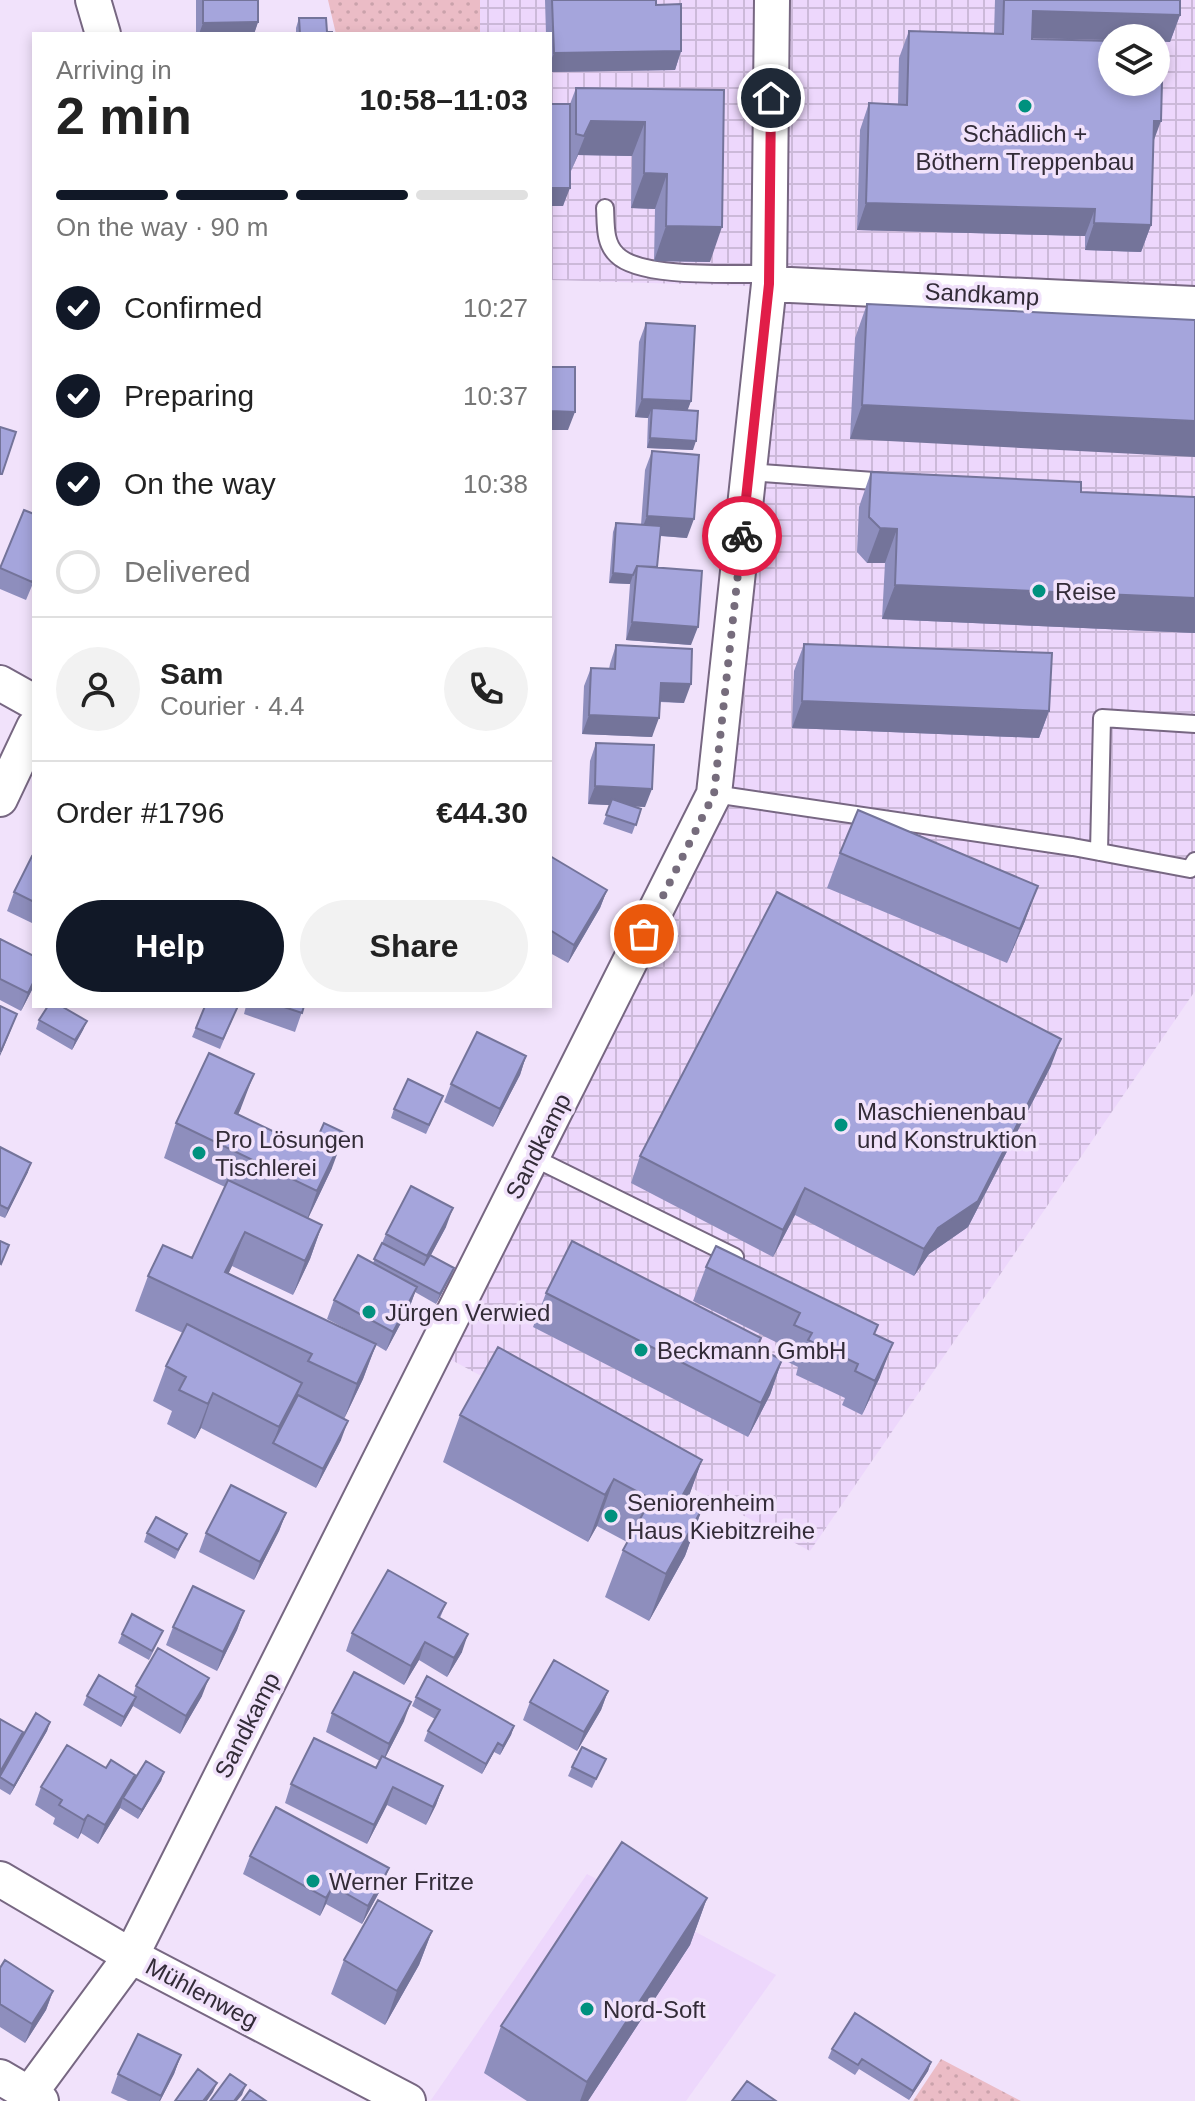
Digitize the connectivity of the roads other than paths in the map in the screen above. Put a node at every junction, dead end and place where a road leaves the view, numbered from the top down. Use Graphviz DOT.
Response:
graph roads {
  1 [pos="93,0"];
  2 [pos="772,0"];
  3 [pos="102,32"];
  4 [pos="605,208"];
  5 [pos="769,279"];
  6 [pos="1195,304"];
  7 [pos="749,472"];
  8 [pos="909,483"];
  9 [pos="0,683"];
  10 [pos="32,701"];
  11 [pos="1195,724"];
  12 [pos="32,731"];
  13 [pos="714,794"];
  14 [pos="0,799"];
  15 [pos="1099,852"];
  16 [pos="1195,861"];
  17 [pos="532,1157"];
  18 [pos="755,1266"];
  19 [pos="0,1879"];
  20 [pos="131,1956"];
  21 [pos="0,2077"];
  22 [pos="36,2097"];
  23 [pos="408,2101"];
  1 -- 3 [label="street"];
  2 -- 5 [label="street, Sandkamp"];
  4 -- 5 [label="lane"];
  5 -- 6 [label="street, Sandkamp"];
  5 -- 7 [label="street, Sandkamp"];
  7 -- 8 [label="lane"];
  7 -- 13 [label="street, Sandkamp"];
  9 -- 10 [label="street"];
  11 -- 15 [label="lane"];
  12 -- 14 [label="street"];
  13 -- 15 [label="lane"];
  13 -- 17 [label="street, Sandkamp"];
  15 -- 16 [label="lane"];
  17 -- 18 [label="lane"];
  17 -- 20 [label="street, Sandkamp"];
  19 -- 20 [label="street, Mühlenweg"];
  20 -- 22 [label="street, Sandkamp"];
  20 -- 23 [label="street, Mühlenweg"];
  21 -- 22 [label="street"];
}
